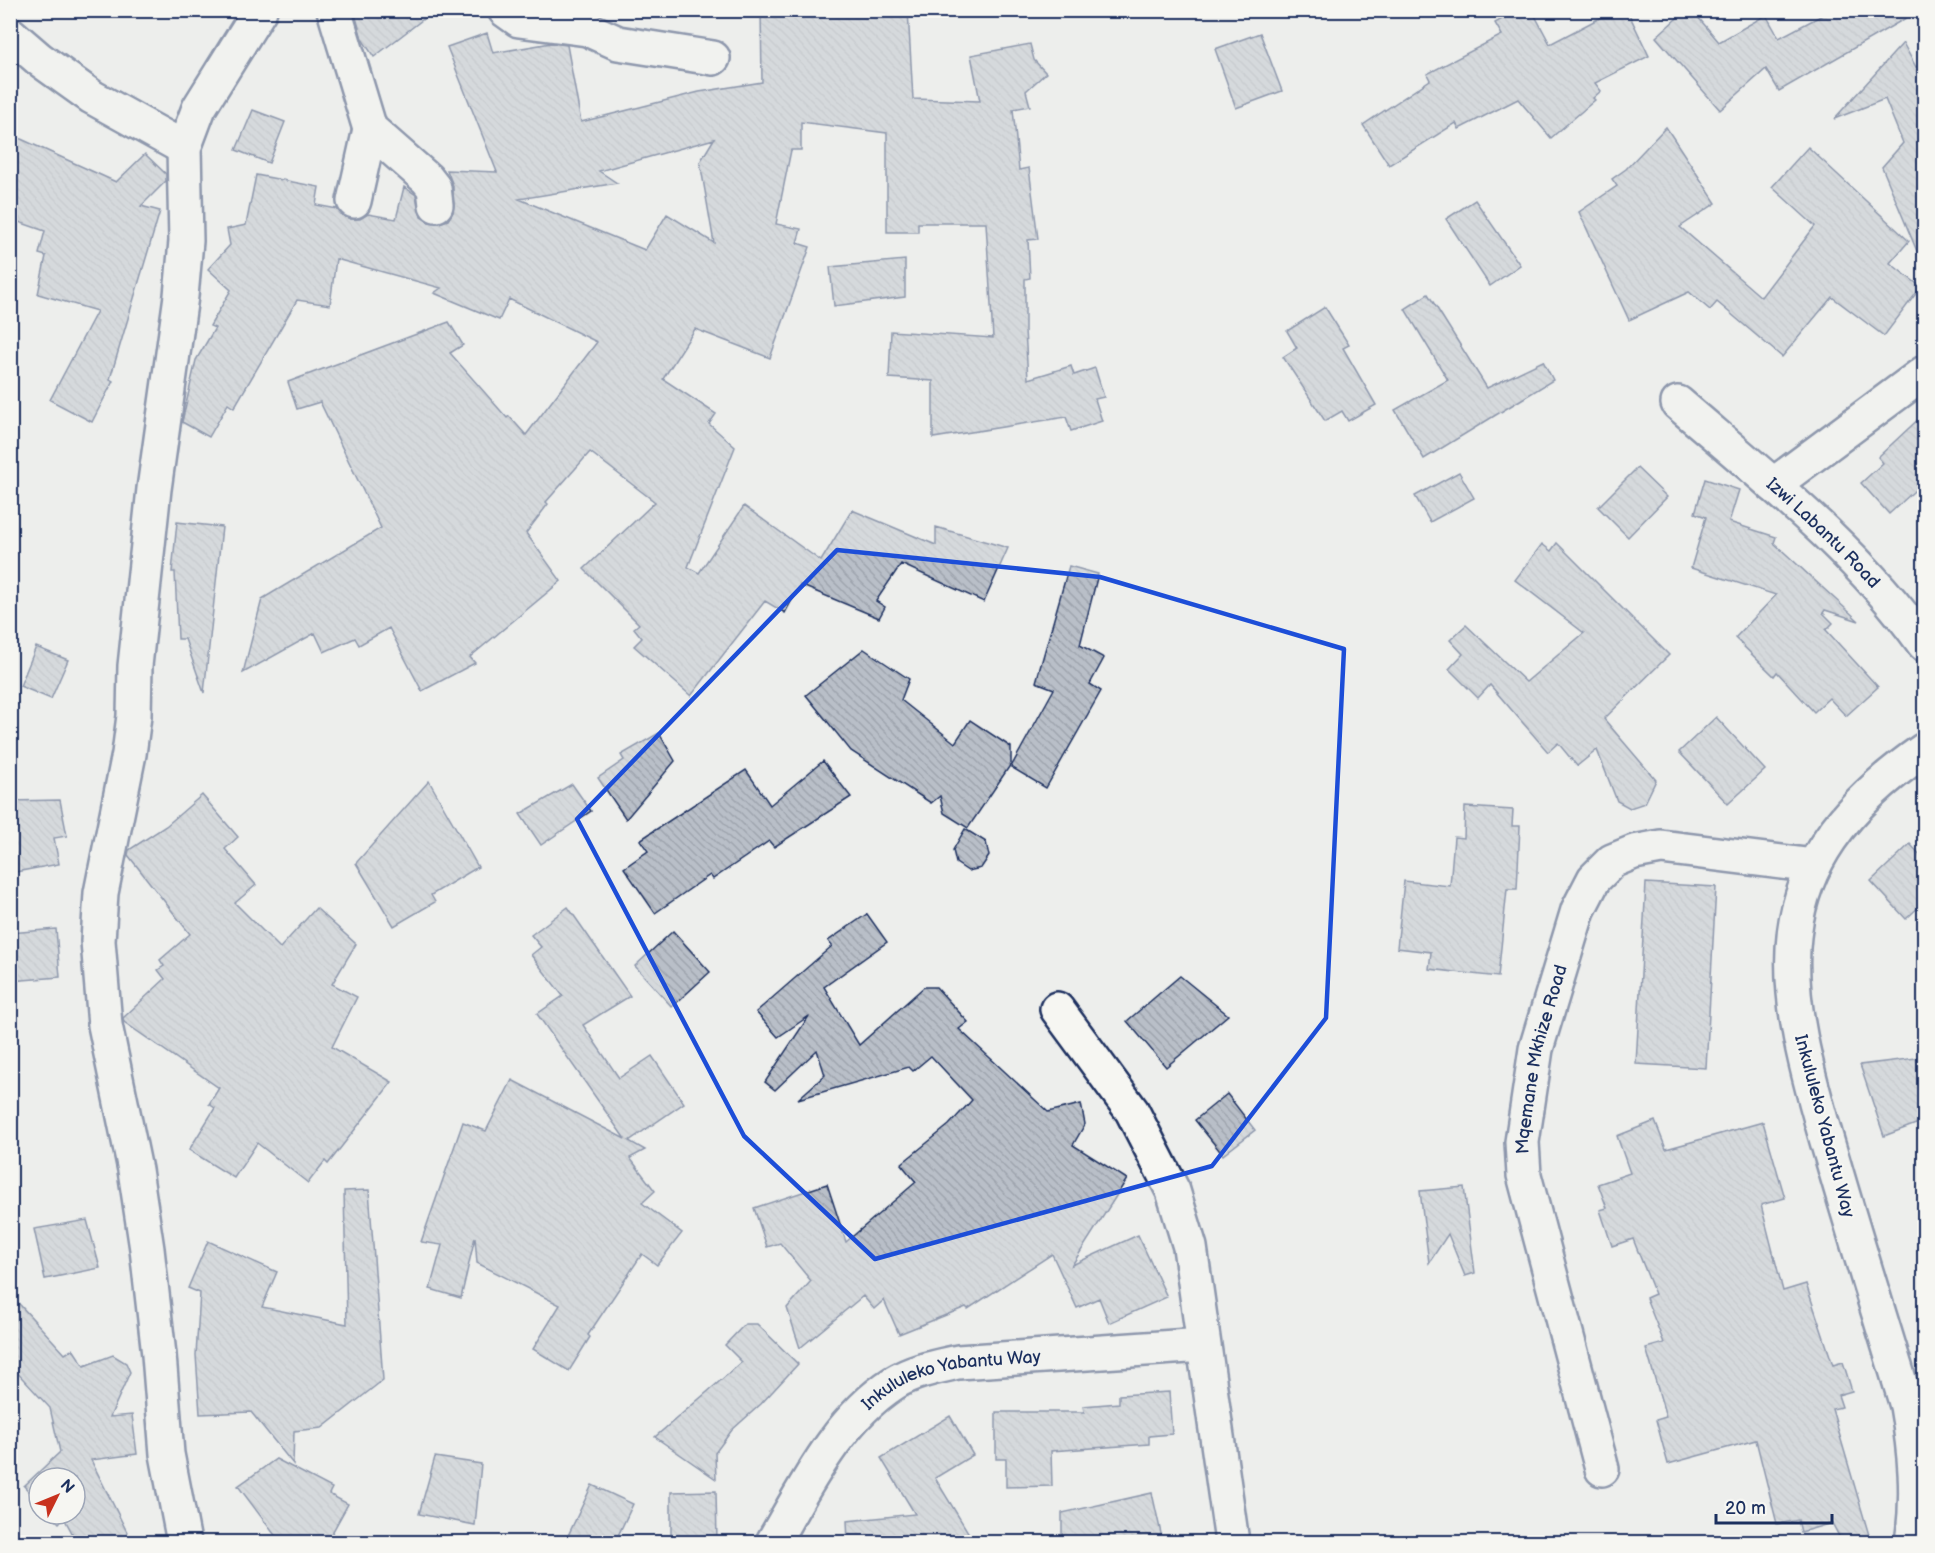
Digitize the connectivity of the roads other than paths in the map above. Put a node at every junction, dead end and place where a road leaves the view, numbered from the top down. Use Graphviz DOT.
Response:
graph roads {
  1 [pos="260,10"];
  2 [pos="334,10"];
  3 [pos="505,10"];
  4 [pos="10,34"];
  5 [pos="714,58"];
  6 [pos="370,129"];
  7 [pos="184,148"];
  8 [pos="354,201"];
  9 [pos="436,205"];
  10 [pos="1924,373"];
  11 [pos="1678,403"];
  12 [pos="1773,485"];
  13 [pos="1924,644"];
  14 [pos="1924,750"];
  15 [pos="1814,866"];
  16 [pos="1057,1009"];
  17 [pos="1203,1345"];
  18 [pos="1602,1469"];
  19 [pos="184,1542"];
  20 [pos="773,1542"];
  21 [pos="1232,1542"];
  22 [pos="1912,1542"];
  1 -- 7 [label="street"];
  2 -- 6 [label="street"];
  3 -- 5 [label="street"];
  4 -- 7 [label="street"];
  6 -- 8 [label="street"];
  6 -- 9 [label="street"];
  7 -- 19 [label="street"];
  10 -- 12 [label="street, Izwi Labantu Road"];
  11 -- 12 [label="street"];
  12 -- 13 [label="street, Izwi Labantu Road"];
  14 -- 15 [label="street, Inkululeko Yabantu Way"];
  15 -- 18 [label="street, Mqemane Mkhize Road"];
  15 -- 22 [label="street, Inkululeko Yabantu Way"];
  16 -- 17 [label="street"];
  17 -- 20 [label="street, Inkululeko Yabantu Way"];
  17 -- 21 [label="street"];
}
